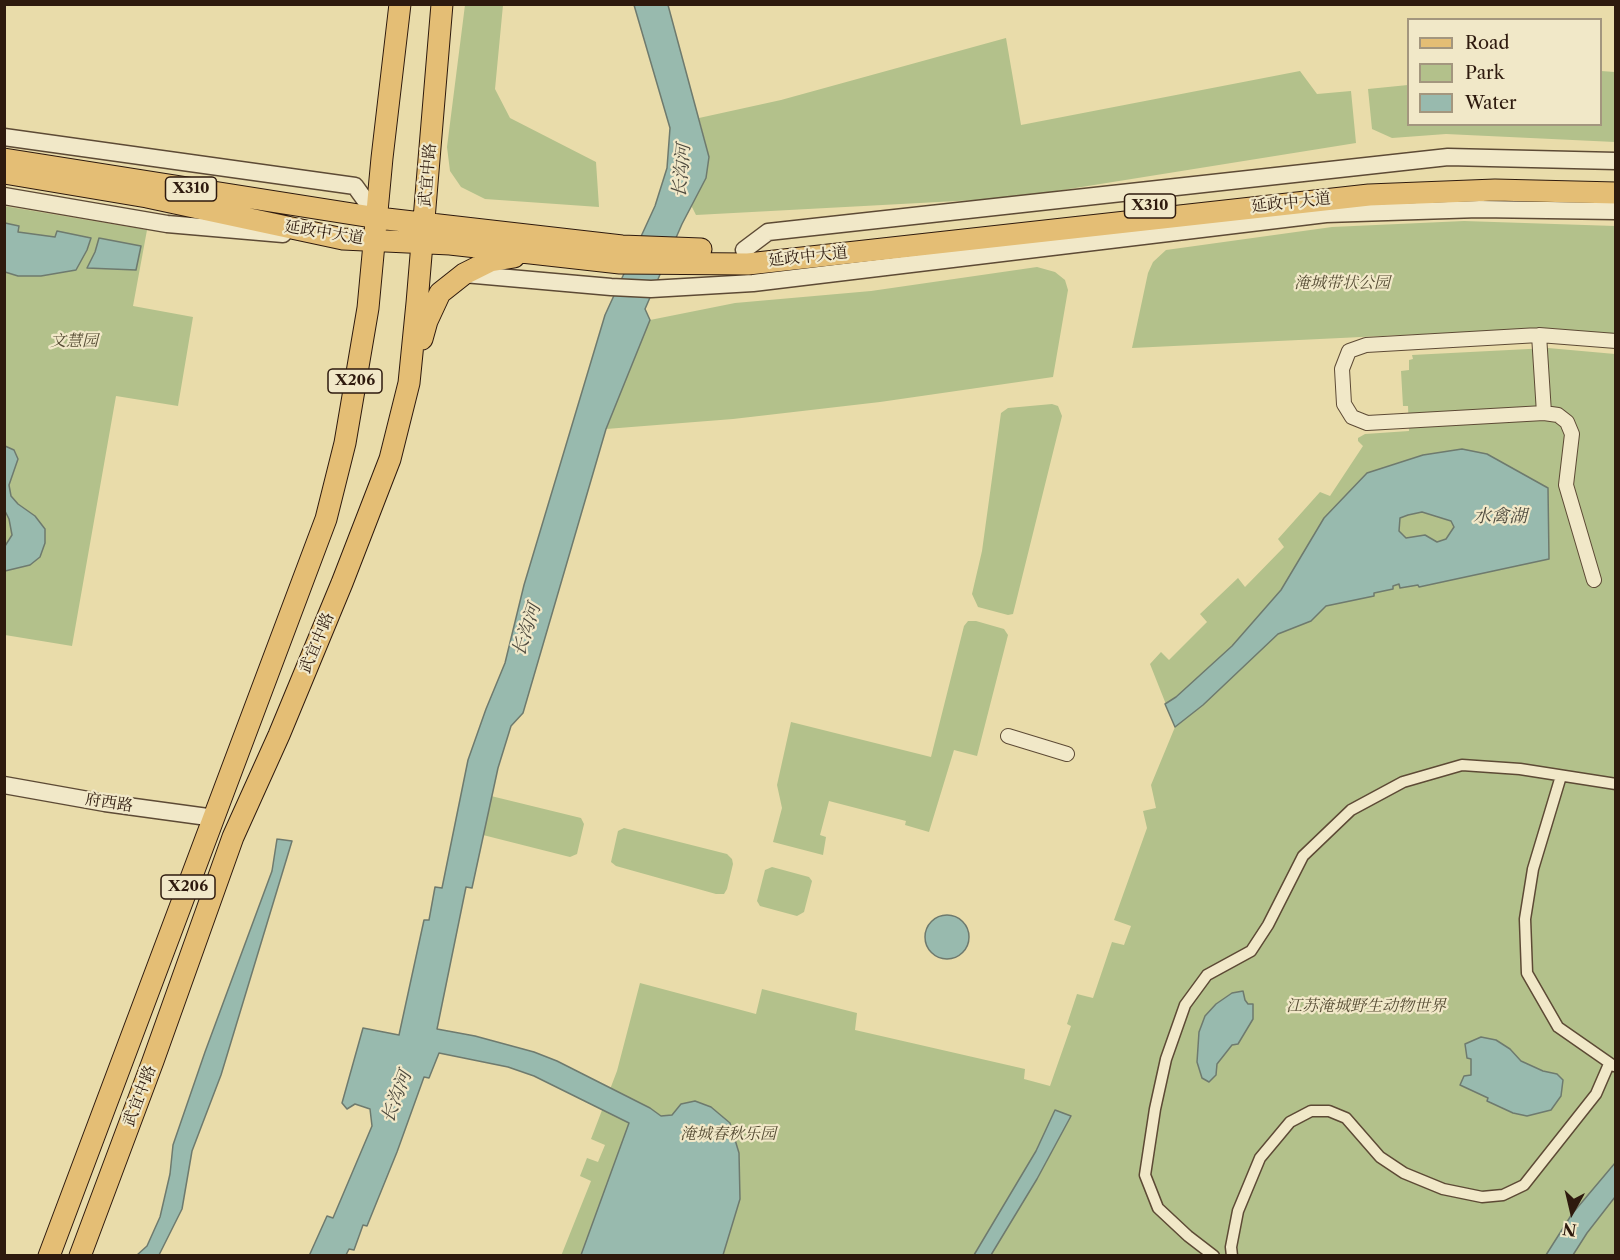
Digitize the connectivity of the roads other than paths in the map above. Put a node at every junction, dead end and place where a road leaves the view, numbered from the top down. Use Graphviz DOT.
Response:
graph roads {
  1 [pos="400,4"];
  2 [pos="442,4"];
  3 [pos="4,137"];
  4 [pos="4,159"];
  5 [pos="1616,161"];
  6 [pos="4,173"];
  7 [pos="1615,194"];
  8 [pos="4,196"];
  9 [pos="378,218"];
  10 [pos="423,233"];
  11 [pos="343,239"];
  12 [pos="375,241"];
  13 [pos="535,255"];
  14 [pos="621,255"];
  15 [pos="746,257"];
  16 [pos="464,274"];
  17 [pos="1539,334"];
  18 [pos="1616,341"];
  19 [pos="408,383"];
  20 [pos="1544,413"];
  21 [pos="1594,580"];
  22 [pos="1008,736"];
  23 [pos="1066,754"];
  24 [pos="1561,776"];
  25 [pos="1616,784"];
  26 [pos="4,785"];
  27 [pos="215,818"];
  28 [pos="1612,1065"];
  29 [pos="49,1256"];
  30 [pos="80,1256"];
  31 [pos="1214,1256"];
  32 [pos="1232,1256"];
  1 -- 9 [label="main road, 武宜中路 / X206"];
  2 -- 10 [label="main road, 武宜中路 / X206"];
  3 -- 9 [label="street"];
  4 -- 9 [label="main road, 延政中大道 / X310"];
  5 -- 15 [label="street"];
  6 -- 11 [label="main road, 延政中大道 / X310"];
  7 -- 15 [label="main road, 延政中大道 / X310"];
  7 -- 16 [label="street"];
  8 -- 11 [label="street"];
  9 -- 10 [label="main road, 延政中大道 / X310"];
  9 -- 12 [label="main road, 武宜中路 / X206"];
  10 -- 12 [label="main road, 延政中大道 / X310"];
  10 -- 13 [label="main road, 延政中大道 / X310"];
  10 -- 14 [label="main road, 延政中大道 / X310"];
  10 -- 19 [label="main road, 武宜中路 / X206"];
  11 -- 12 [label="main road, 延政中大道 / X310"];
  12 -- 27 [label="main road, 武宜中路 / X206"];
  13 -- 14 [label="main road, 延政中大道 / X310"];
  13 -- 16 [label="main road"];
  14 -- 15 [label="main road, 延政中大道"];
  16 -- 19 [label="main road"];
  17 -- 18 [label="street"];
  17 -- 20 [label="street"];
  17 -- 20 [label="street"];
  19 -- 30 [label="main road, 武宜中路 / X206"];
  20 -- 21 [label="street"];
  22 -- 23 [label="street"];
  24 -- 25 [label="street"];
  24 -- 28 [label="street"];
  24 -- 31 [label="street"];
  26 -- 27 [label="street, 府西路"];
  27 -- 29 [label="main road, 武宜中路 / X206"];
  28 -- 32 [label="street"];
}
